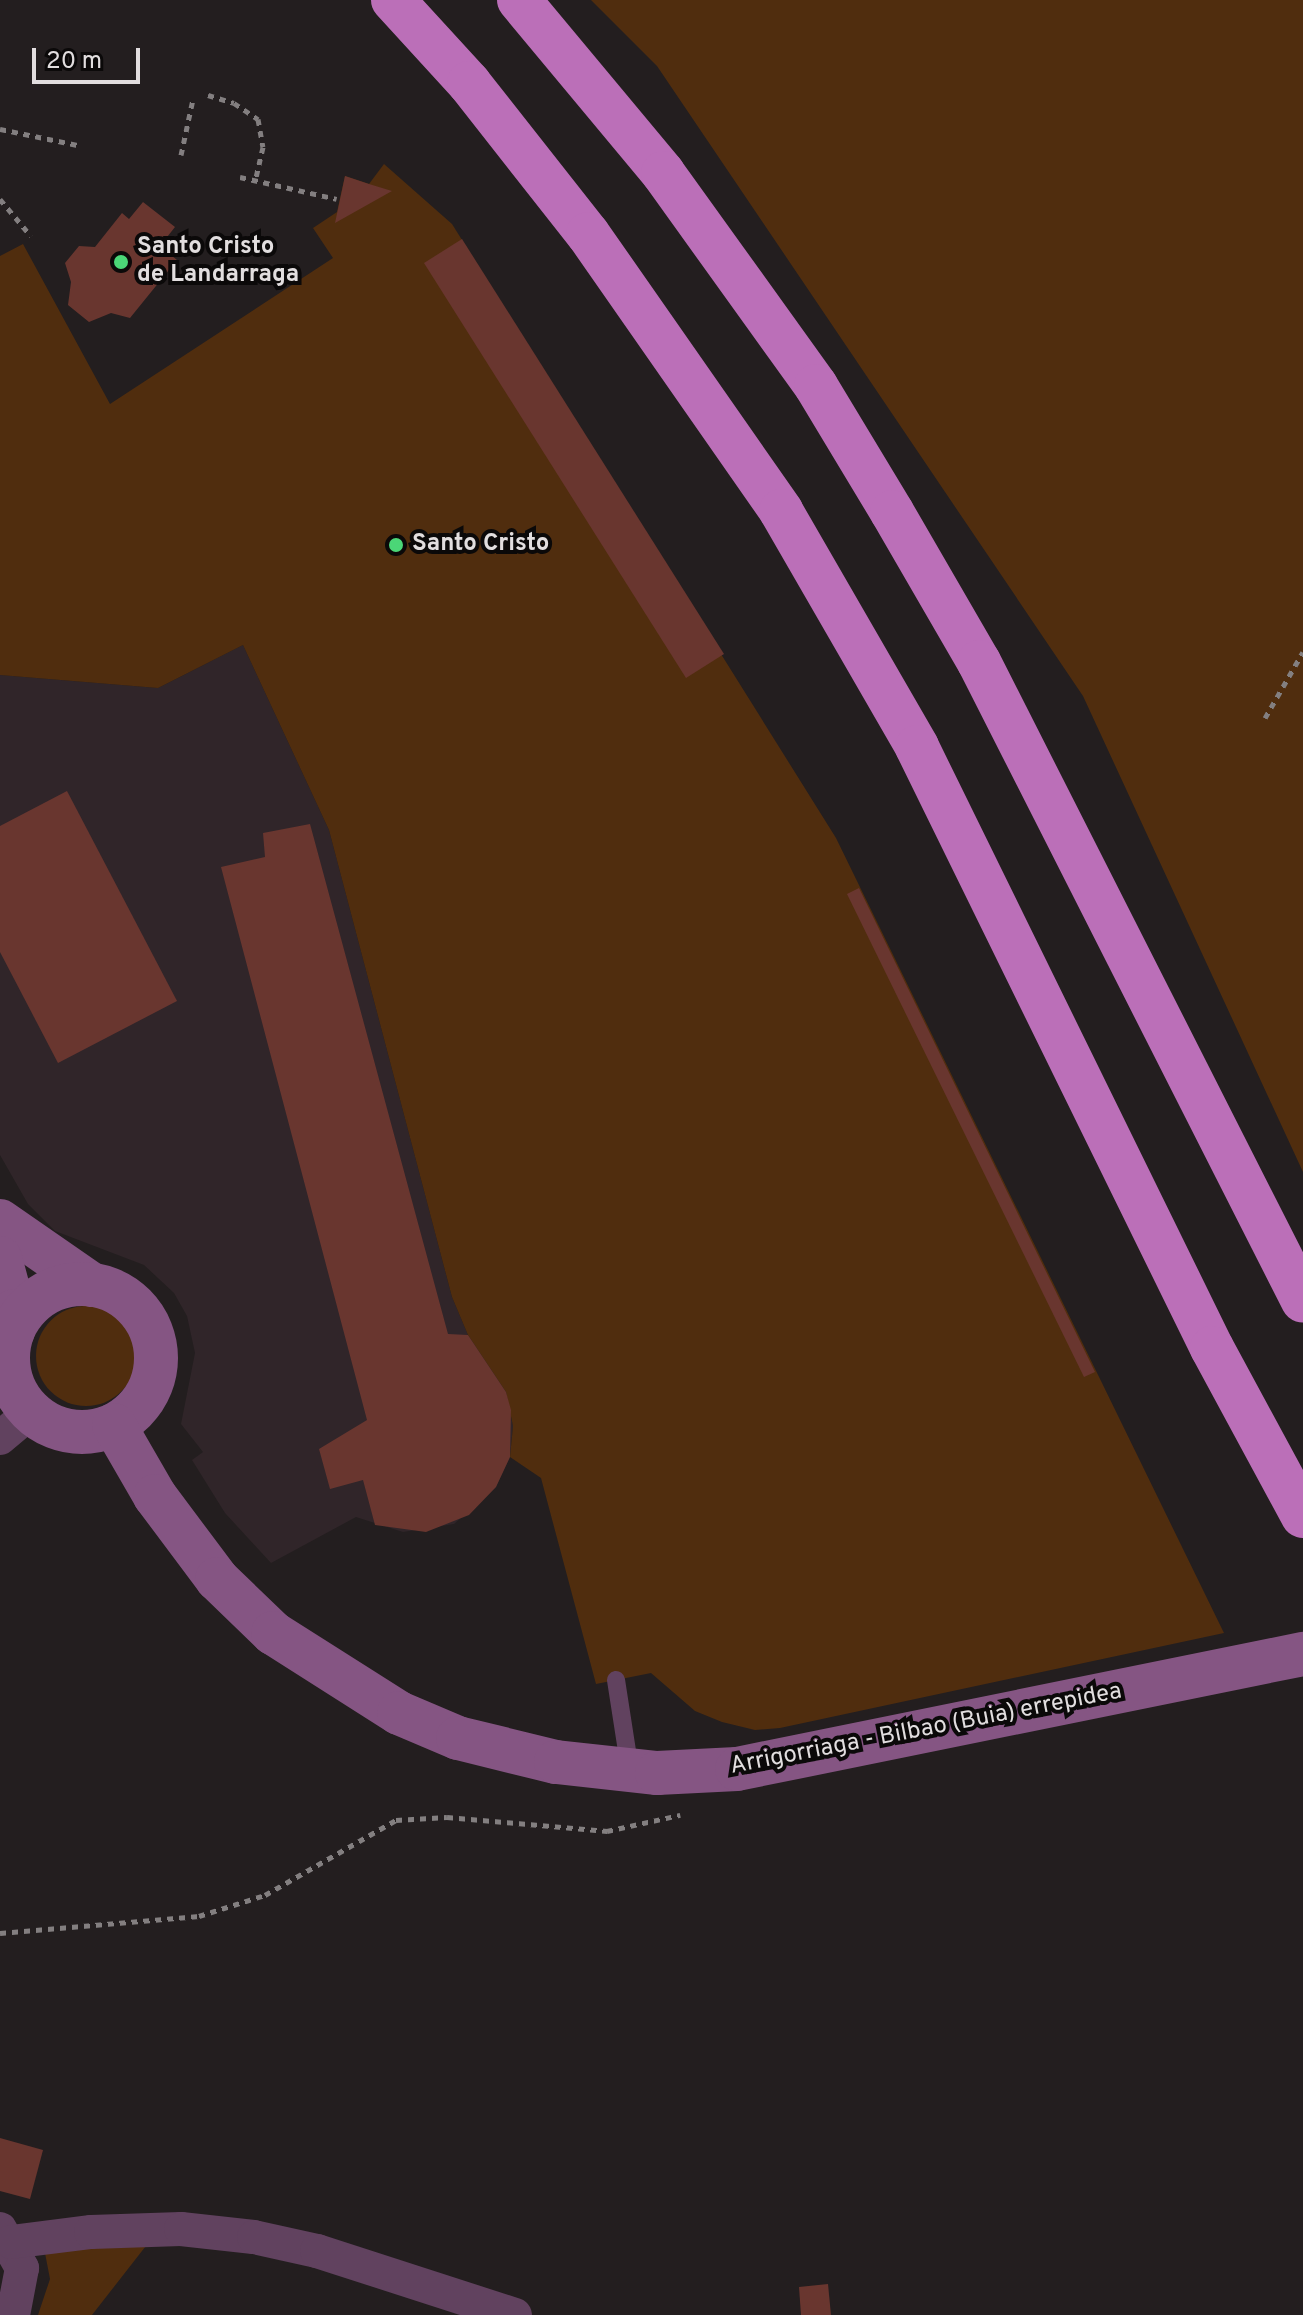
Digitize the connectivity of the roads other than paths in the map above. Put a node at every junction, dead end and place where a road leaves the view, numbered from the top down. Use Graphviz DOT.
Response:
graph roads {
  1 [pos="393,0"];
  2 [pos="519,0"];
  3 [pos="0,1221"];
  4 [pos="0,1258"];
  5 [pos="92,1285"];
  6 [pos="1303,1301"];
  7 [pos="13,1331"];
  8 [pos="16,1425"];
  9 [pos="114,1425"];
  10 [pos="1303,1516"];
  11 [pos="1303,1654"];
  12 [pos="616,1680"];
  13 [pos="630,1770"];
  14 [pos="5,2235"];
  15 [pos="13,2315"];
  16 [pos="515,2315"];
  1 -- 10 [label="highway"];
  2 -- 6 [label="highway"];
  3 -- 5 [label="street"];
  4 -- 7 [label="street"];
  5 -- 7 [label="street"];
  5 -- 9 [label="street"];
  7 -- 8 [label="street"];
  8 -- 9 [label="street"];
  9 -- 13 [label="street, Arrigorriaga - Bilbao (Buia) errepidea"];
  11 -- 13 [label="street, Arrigorriaga - Bilbao (Buia) errepidea"];
  12 -- 13 [label="lane"];
  14 -- 15 [label="street"];
  14 -- 16 [label="street"];
}
